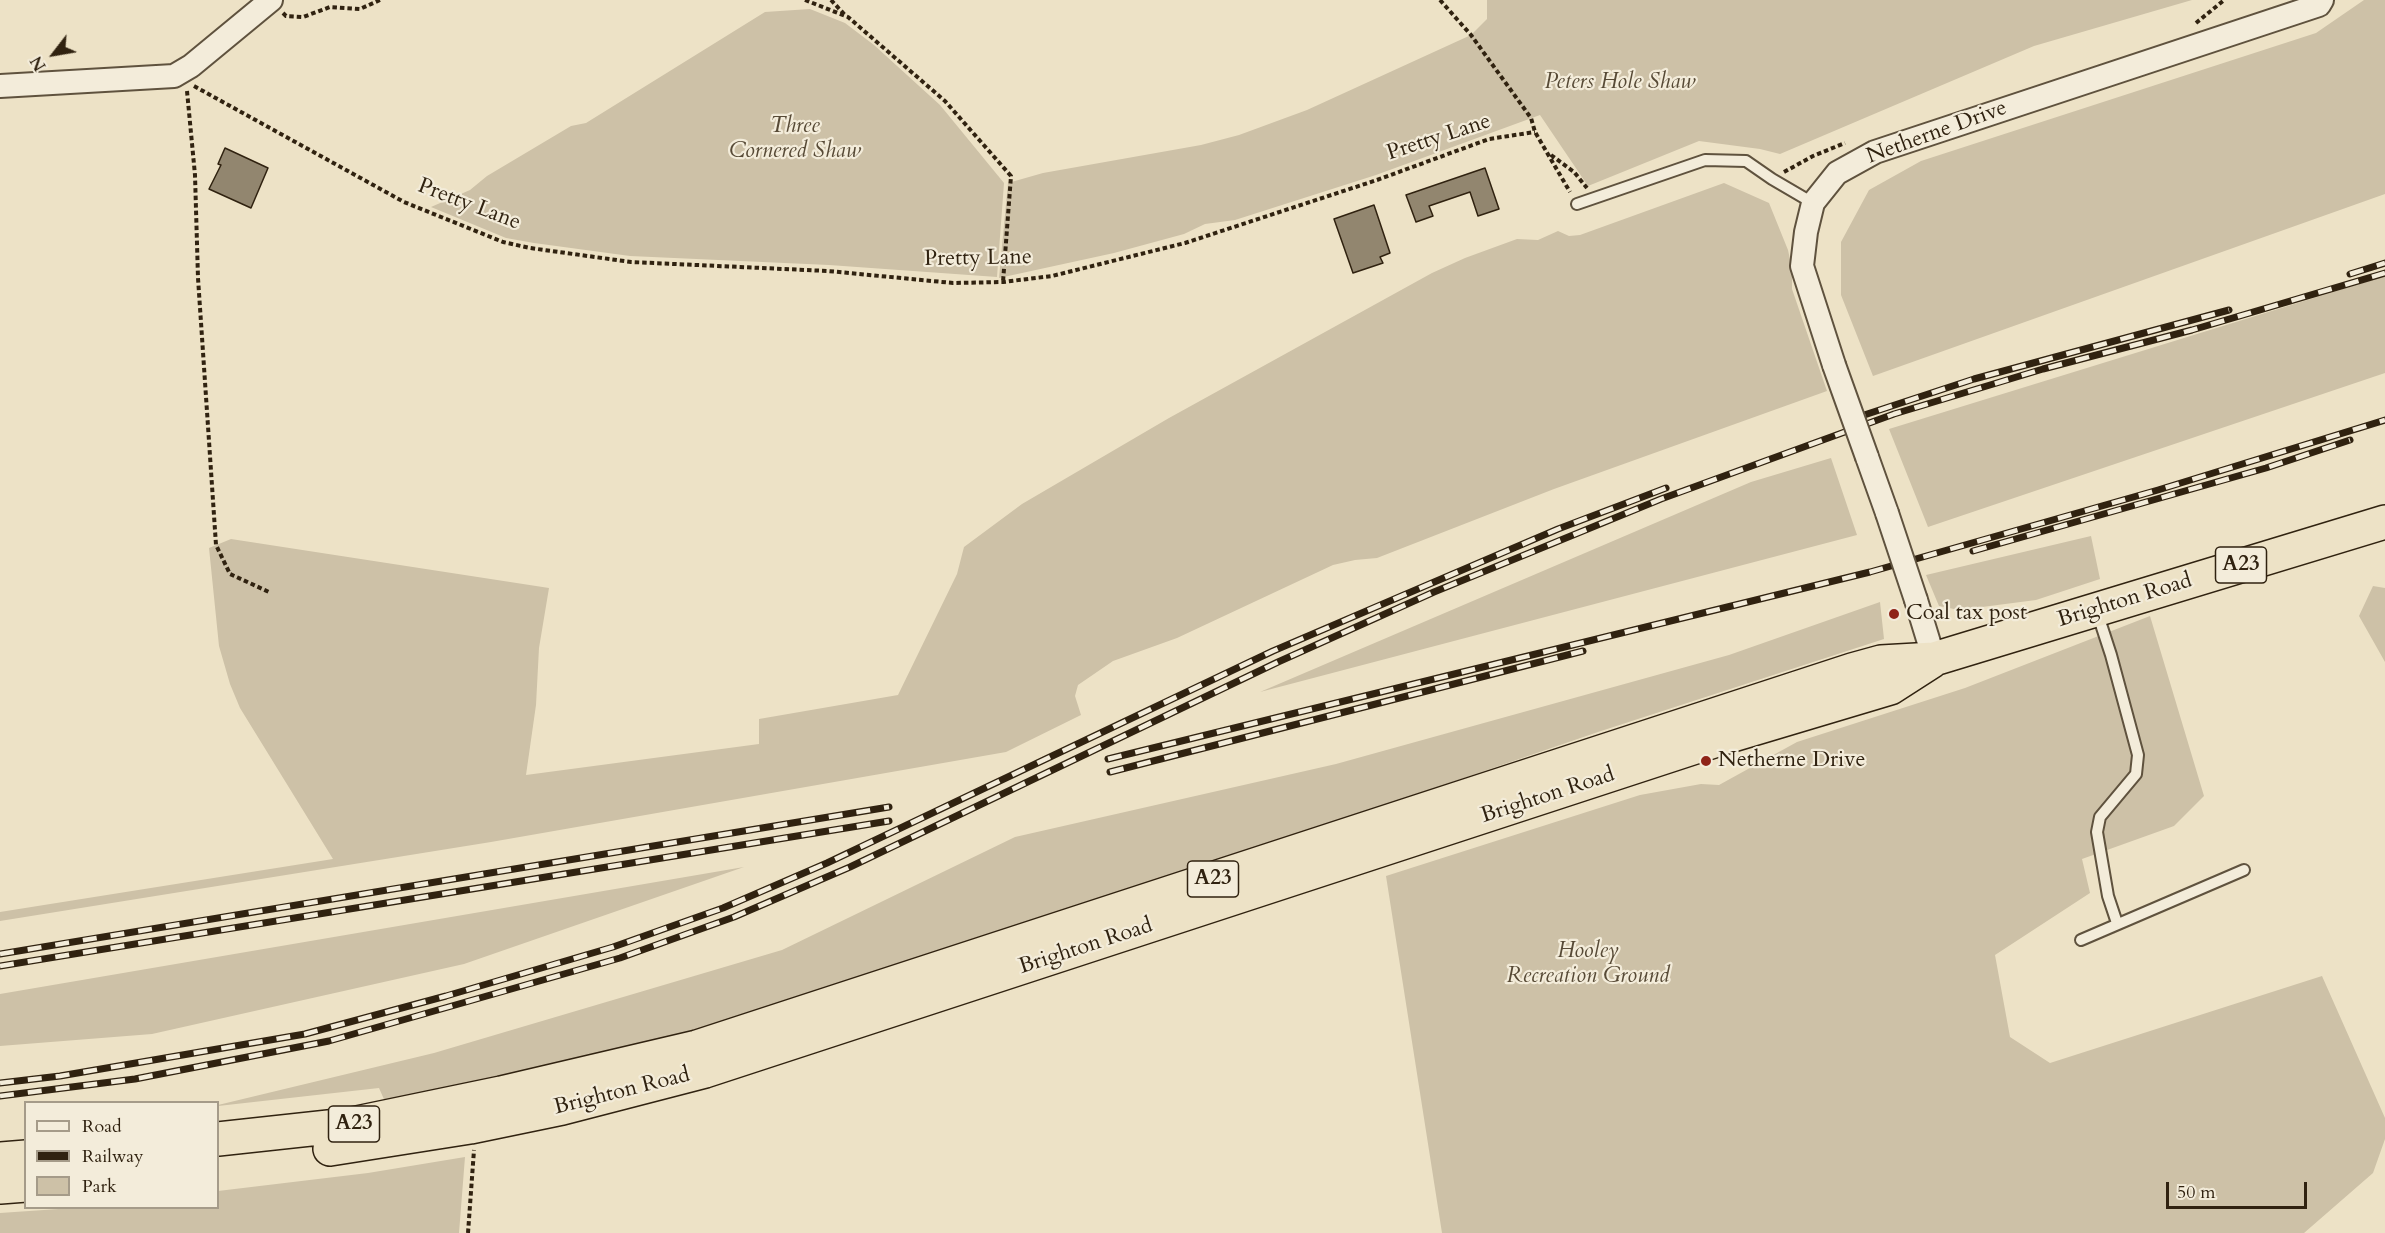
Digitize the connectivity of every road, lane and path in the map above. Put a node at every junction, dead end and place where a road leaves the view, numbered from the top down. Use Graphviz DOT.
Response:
graph roads {
  1 [pos="271,0"];
  2 [pos="380,0"];
  3 [pos="805,0"];
  4 [pos="831,0"];
  5 [pos="1440,0"];
  6 [pos="2322,0"];
  7 [pos="848,17"];
  8 [pos="0,86"];
  9 [pos="1535,132"];
  10 [pos="1549,153"];
  11 [pos="1595,198"];
  12 [pos="1813,203"];
  13 [pos="1577,204"];
  14 [pos="1003,282"];
  15 [pos="2385,522"];
  16 [pos="269,592"];
  17 [pos="2097,609"];
  18 [pos="1934,659"];
  19 [pos="2244,870"];
  20 [pos="2117,923"];
  21 [pos="2081,940"];
  22 [pos="219,1139"];
  23 [pos="474,1144"];
  24 [pos="24,1157"];
  25 [pos="0,1159"];
  26 [pos="219,1162"];
  27 [pos="24,1185"];
  28 [pos="0,1188"];
  29 [pos="468,1233"];
  1 -- 2 [label="path"];
  1 -- 8 [label="street"];
  3 -- 7 [label="path"];
  4 -- 7 [label="path"];
  5 -- 9 [label="path"];
  6 -- 12 [label="street, Netherne Drive"];
  7 -- 14 [label="path"];
  9 -- 10 [label="path"];
  9 -- 14 [label="path, Pretty Lane"];
  10 -- 11 [label="path"];
  10 -- 13 [label="path"];
  11 -- 12 [label="lane"];
  11 -- 13 [label="lane"];
  12 -- 18 [label="street, Netherne Drive, bridge"];
  14 -- 16 [label="path, Pretty Lane"];
  15 -- 17 [label="highway, Brighton Road / A23"];
  17 -- 18 [label="highway, Brighton Road / A23"];
  17 -- 20 [label="lane"];
  18 -- 22 [label="highway, Brighton Road / A23"];
  18 -- 26 [label="highway, Brighton Road / A23"];
  19 -- 20 [label="lane"];
  20 -- 21 [label="lane"];
  23 -- 29 [label="path"];
  24 -- 25 [label="highway"];
  27 -- 28 [label="highway"];
}
